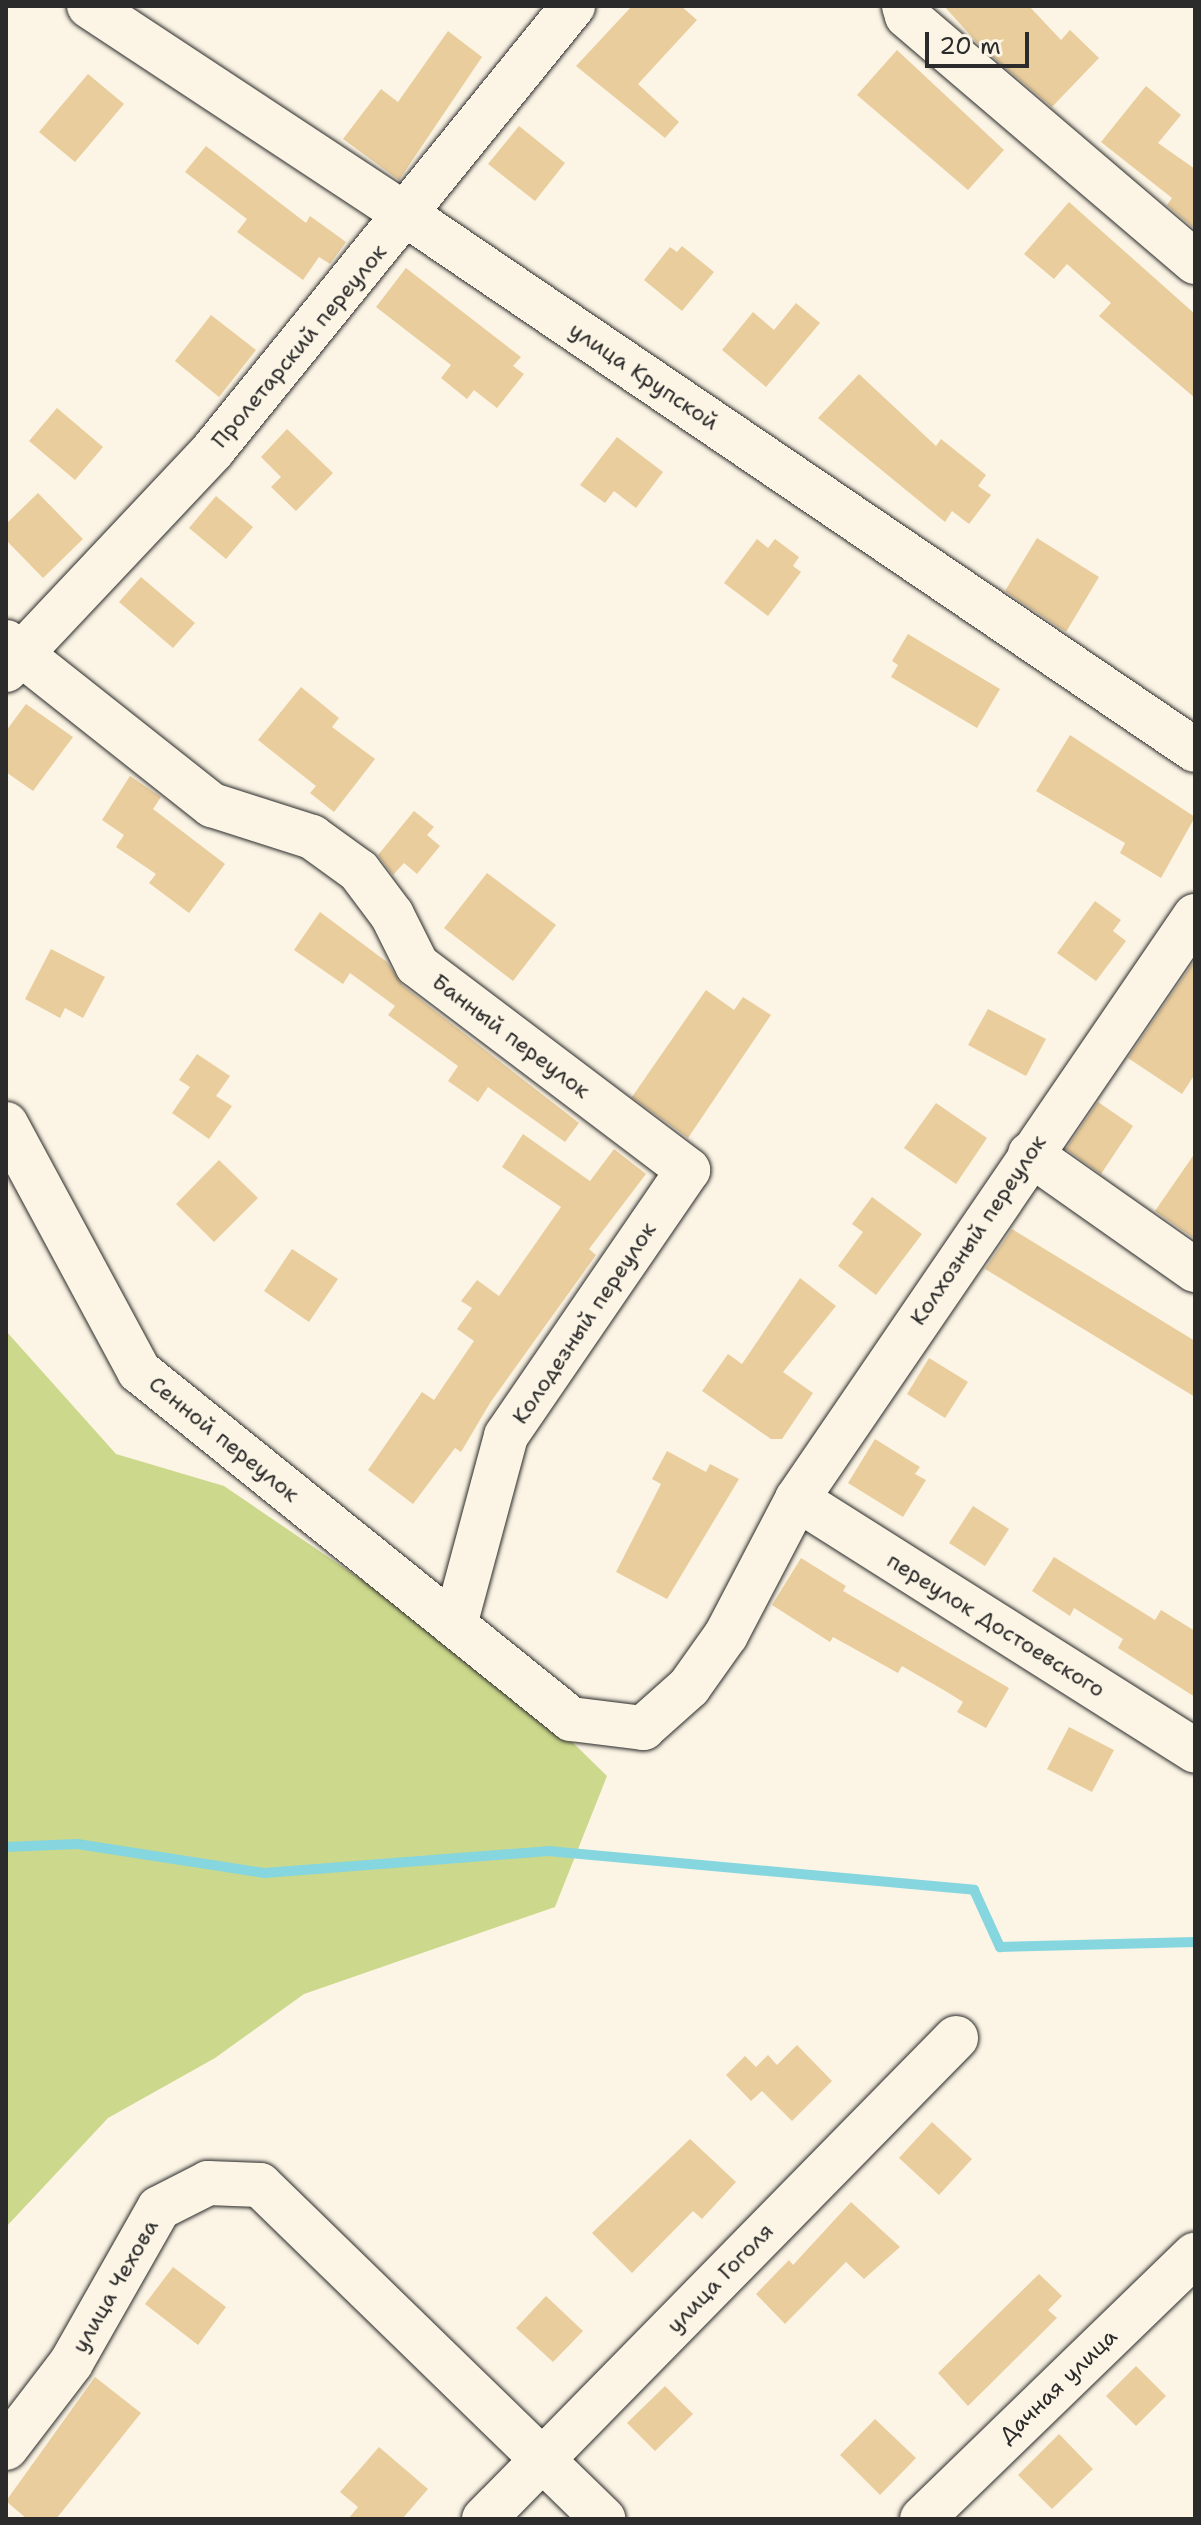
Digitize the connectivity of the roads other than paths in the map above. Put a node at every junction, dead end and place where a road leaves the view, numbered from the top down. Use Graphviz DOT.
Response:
graph roads {
  1 [pos="89,6"];
  2 [pos="573,6"];
  3 [pos="904,6"];
  4 [pos="408,216"];
  5 [pos="1195,262"];
  6 [pos="10,655"];
  7 [pos="1195,750"];
  8 [pos="1195,916"];
  9 [pos="6,1124"];
  10 [pos="1030,1154"];
  11 [pos="688,1170"];
  12 [pos="1195,1270"];
  13 [pos="797,1499"];
  14 [pos="768,1549"];
  15 [pos="456,1621"];
  16 [pos="1195,1751"];
  17 [pos="956,2038"];
  18 [pos="1195,2254"];
  19 [pos="6,2448"];
  20 [pos="542,2459"];
  21 [pos="484,2519"];
  22 [pos="604,2519"];
  23 [pos="922,2519"];
  1 -- 4 [label="street, улица Крупской"];
  2 -- 4 [label="street, Пролетарский переулок"];
  3 -- 5 [label="street"];
  4 -- 6 [label="street, Пролетарский переулок"];
  4 -- 7 [label="street, улица Крупской"];
  6 -- 11 [label="street, Банный переулок"];
  8 -- 10 [label="street, Колхозный переулок"];
  9 -- 15 [label="street, Сенной переулок"];
  10 -- 12 [label="street"];
  10 -- 13 [label="street, Колхозный переулок"];
  11 -- 15 [label="street, Колодезный переулок"];
  13 -- 14 [label="street, Колхозный переулок"];
  13 -- 16 [label="street, переулок Достоевского"];
  14 -- 15 [label="street, Сенной переулок"];
  17 -- 20 [label="street, улица Гоголя"];
  18 -- 23 [label="street, Дачная улица"];
  19 -- 20 [label="street, улица Чехова"];
  20 -- 21 [label="street, улица Гоголя"];
  20 -- 22 [label="street"];
}
